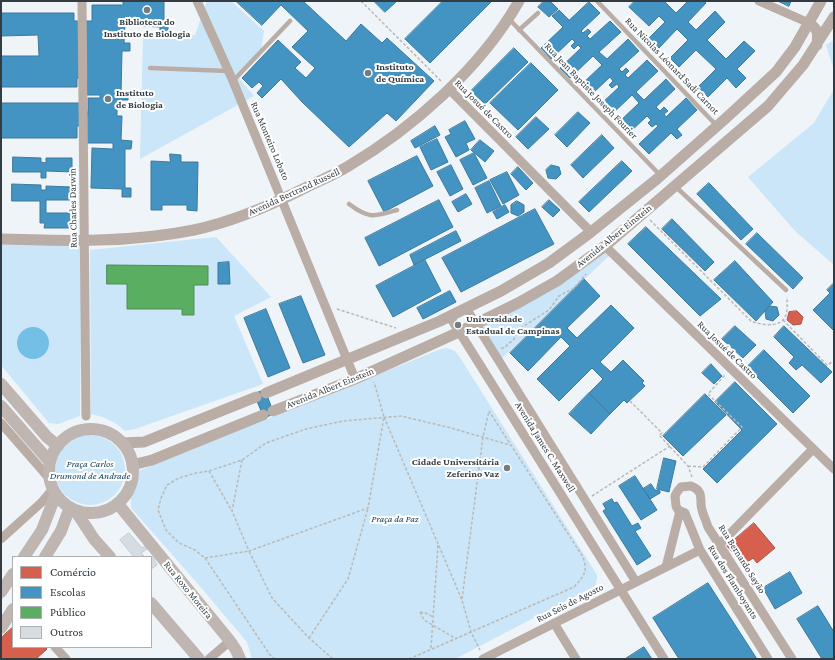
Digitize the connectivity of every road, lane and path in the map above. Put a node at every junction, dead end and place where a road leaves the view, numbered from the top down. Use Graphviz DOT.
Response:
graph roads {
  1 [pos="82,1"];
  2 [pos="197,1"];
  3 [pos="362,1"];
  4 [pos="519,1"];
  5 [pos="597,1"];
  6 [pos="759,1"];
  7 [pos="821,1"];
  8 [pos="538,13"];
  9 [pos="834,17"];
  10 [pos="509,19"];
  11 [pos="290,21"];
  12 [pos="809,23"];
  13 [pos="519,30"];
  14 [pos="829,33"];
  15 [pos="817,45"];
  16 [pos="150,68"];
  17 [pos="229,71"];
  18 [pos="233,82"];
  19 [pos="449,90"];
  20 [pos="717,126"];
  21 [pos="660,175"];
  22 [pos="674,185"];
  23 [pos="282,199"];
  24 [pos="349,204"];
  25 [pos="397,210"];
  26 [pos="643,213"];
  27 [pos="591,232"];
  28 [pos="1,239"];
  29 [pos="84,241"];
  30 [pos="605,246"];
  31 [pos="589,270"];
  32 [pos="786,290"];
  33 [pos="325,306"];
  34 [pos="466,308"];
  35 [pos="450,317"];
  36 [pos="783,320"];
  37 [pos="476,323"];
  38 [pos="459,332"];
  39 [pos="413,333"];
  40 [pos="488,343"];
  41 [pos="348,360"];
  42 [pos="834,361"];
  43 [pos="730,369"];
  44 [pos="371,372"];
  45 [pos="355,379"];
  46 [pos="1,384"];
  47 [pos="630,401"];
  48 [pos="1,406"];
  49 [pos="86,416"];
  50 [pos="384,417"];
  51 [pos="1,423"];
  52 [pos="483,436"];
  53 [pos="122,443"];
  54 [pos="510,445"];
  55 [pos="58,446"];
  56 [pos="670,446"];
  57 [pos="812,449"];
  58 [pos="242,460"];
  59 [pos="50,462"];
  60 [pos="132,465"];
  61 [pos="688,466"];
  62 [pos="834,468"];
  63 [pos="208,472"];
  64 [pos="53,487"];
  65 [pos="696,488"];
  66 [pos="585,500"];
  67 [pos="118,504"];
  68 [pos="368,508"];
  69 [pos="73,509"];
  70 [pos="232,511"];
  71 [pos="683,512"];
  72 [pos="1,539"];
  73 [pos="438,543"];
  74 [pos="719,545"];
  75 [pos="700,550"];
  76 [pos="249,551"];
  77 [pos="25,556"];
  78 [pos="46,556"];
  79 [pos="109,556"];
  80 [pos="204,558"];
  81 [pos="666,567"];
  82 [pos="12,575"];
  83 [pos="636,582"];
  84 [pos="621,589"];
  85 [pos="1,590"];
  86 [pos="462,600"];
  87 [pos="152,604"];
  88 [pos="12,611"];
  89 [pos="433,618"];
  90 [pos="554,623"];
  91 [pos="432,625"];
  92 [pos="1,628"];
  93 [pos="471,632"];
  94 [pos="309,638"];
  95 [pos="455,638"];
  96 [pos="230,641"];
  97 [pos="56,648"];
  98 [pos="431,649"];
  99 [pos="66,659"];
  100 [pos="199,659"];
  101 [pos="208,659"];
  102 [pos="240,659"];
  103 [pos="275,659"];
  104 [pos="333,659"];
  105 [pos="409,659"];
  106 [pos="484,659"];
  107 [pos="576,659"];
  108 [pos="664,659"];
  109 [pos="768,659"];
  110 [pos="792,659"];
  1 -- 29 [label="street, Rua Charles Darwin"];
  2 -- 17 [label="street, Rua Monteiro Lobato"];
  3 -- 19 [label="path, Rua Josué de Castro"];
  4 -- 10 [label="street, Avenida Bertrand Russell"];
  5 -- 20 [label="lane, Rua Nicolas Léonard Sadi Carnot"];
  6 -- 12 [label="street"];
  7 -- 12 [label="street, Avenida Albert Einstein"];
  8 -- 13 [label="lane"];
  9 -- 14 [label="street, Avenida Albert Einstein"];
  10 -- 13 [label="lane, Rua Jean Baptiste Joseph Fourier"];
  10 -- 19 [label="street, Avenida Bertrand Russell"];
  11 -- 18 [label="lane"];
  12 -- 15 [label="street"];
  12 -- 20 [label="street, Avenida Albert Einstein"];
  13 -- 21 [label="lane, Rua Jean Baptiste Joseph Fourier"];
  14 -- 15 [label="street, Avenida Albert Einstein"];
  15 -- 22 [label="street, Avenida Albert Einstein"];
  16 -- 17 [label="lane"];
  17 -- 18 [label="street, Rua Monteiro Lobato"];
  18 -- 23 [label="street, Rua Monteiro Lobato"];
  19 -- 23 [label="street, Avenida Bertrand Russell"];
  19 -- 27 [label="street, Rua Josué de Castro"];
  20 -- 21 [label="street, Avenida Albert Einstein"];
  21 -- 27 [label="street, Avenida Albert Einstein"];
  22 -- 26 [label="street, Avenida Albert Einstein"];
  22 -- 32 [label="lane"];
  23 -- 29 [label="street, Avenida Bertrand Russell"];
  23 -- 33 [label="street, Rua Monteiro Lobato"];
  24 -- 25 [label="lane"];
  26 -- 30 [label="street, Avenida Albert Einstein"];
  26 -- 36 [label="path"];
  27 -- 34 [label="street, Avenida Albert Einstein"];
  28 -- 29 [label="street, Avenida Bertrand Russell"];
  29 -- 49 [label="street, Rua Charles Darwin"];
  30 -- 37 [label="street, Avenida Albert Einstein"];
  30 -- 43 [label="street, Rua Josué de Castro"];
  31 -- 40 [label="path"];
  32 -- 36 [label="path"];
  33 -- 39 [label="path"];
  33 -- 41 [label="street, Rua Monteiro Lobato"];
  34 -- 35 [label="street, Avenida Albert Einstein"];
  34 -- 37 [label="street, Avenida James C. Maxwell"];
  35 -- 38 [label="street, Avenida James C. Maxwell"];
  35 -- 39 [label="street, Avenida Albert Einstein"];
  36 -- 42 [label="path"];
  37 -- 38 [label="street, Avenida Albert Einstein"];
  37 -- 40 [label="street, Avenida James C. Maxwell"];
  38 -- 44 [label="street, Avenida Albert Einstein"];
  38 -- 84 [label="street, Avenida James C. Maxwell"];
  39 -- 41 [label="street, Avenida Albert Einstein"];
  40 -- 66 [label="street, Avenida James C. Maxwell"];
  41 -- 45 [label="street, Rua Monteiro Lobato"];
  41 -- 53 [label="street, Avenida Albert Einstein"];
  43 -- 57 [label="street, Rua Josué de Castro"];
  43 -- 61 [label="path"];
  44 -- 45 [label="street, Avenida Albert Einstein"];
  44 -- 50 [label="path"];
  45 -- 60 [label="street, Avenida Albert Einstein"];
  46 -- 55 [label="main road"];
  47 -- 56 [label="path"];
  48 -- 59 [label="main road"];
  50 -- 52 [label="path"];
  50 -- 58 [label="path"];
  50 -- 68 [label="path"];
  50 -- 73 [label="path"];
  51 -- 64 [label="street"];
  52 -- 54 [label="path"];
  52 -- 54 [label="path"];
  52 -- 86 [label="path"];
  53 -- 55 [label="main road"];
  53 -- 60 [label="main road"];
  54 -- 93 [label="path"];
  55 -- 59 [label="main road"];
  56 -- 61 [label="path"];
  56 -- 66 [label="path"];
  57 -- 62 [label="street, Rua Josué de Castro"];
  57 -- 74 [label="street"];
  58 -- 63 [label="path"];
  58 -- 70 [label="path"];
  59 -- 64 [label="main road"];
  60 -- 67 [label="main road"];
  61 -- 65 [label="path"];
  63 -- 70 [label="path"];
  63 -- 80 [label="path"];
  64 -- 69 [label="main road"];
  64 -- 72 [label="street"];
  64 -- 77 [label="main road"];
  65 -- 71 [label="street"];
  65 -- 74 [label="street, Rua Bernardo Sayão"];
  66 -- 83 [label="street, Avenida James C. Maxwell"];
  67 -- 69 [label="main road"];
  67 -- 96 [label="main road, Rua Roxo Moreira"];
  68 -- 76 [label="path"];
  68 -- 94 [label="path"];
  69 -- 78 [label="main road"];
  69 -- 79 [label="main road"];
  70 -- 76 [label="path"];
  71 -- 75 [label="street, Rua dos Flamboyants"];
  71 -- 81 [label="street"];
  73 -- 86 [label="path"];
  73 -- 89 [label="path"];
  74 -- 110 [label="street, Rua Bernardo Sayão"];
  75 -- 81 [label="street, Rua Seis de Agosto"];
  75 -- 109 [label="street, Rua dos Flamboyants"];
  76 -- 80 [label="path"];
  76 -- 94 [label="path"];
  80 -- 103 [label="path"];
  81 -- 83 [label="street, Rua Seis de Agosto"];
  82 -- 85 [label="main road"];
  83 -- 84 [label="street, Rua Seis de Agosto"];
  84 -- 90 [label="street, Rua Seis de Agosto"];
  84 -- 108 [label="street, Avenida James C. Maxwell"];
  86 -- 93 [label="path"];
  87 -- 100 [label="main road"];
  88 -- 92 [label="main road"];
  89 -- 91 [label="path"];
  89 -- 91 [label="path"];
  90 -- 106 [label="street, Rua Seis de Agosto"];
  90 -- 107 [label="street"];
  91 -- 95 [label="path"];
  91 -- 98 [label="path"];
  93 -- 95 [label="path"];
  93 -- 106 [label="path"];
  94 -- 104 [label="path"];
  95 -- 98 [label="path"];
  96 -- 101 [label="street"];
  96 -- 102 [label="main road, Rua Roxo Moreira"];
  97 -- 99 [label="street"];
  98 -- 105 [label="path"];
}
